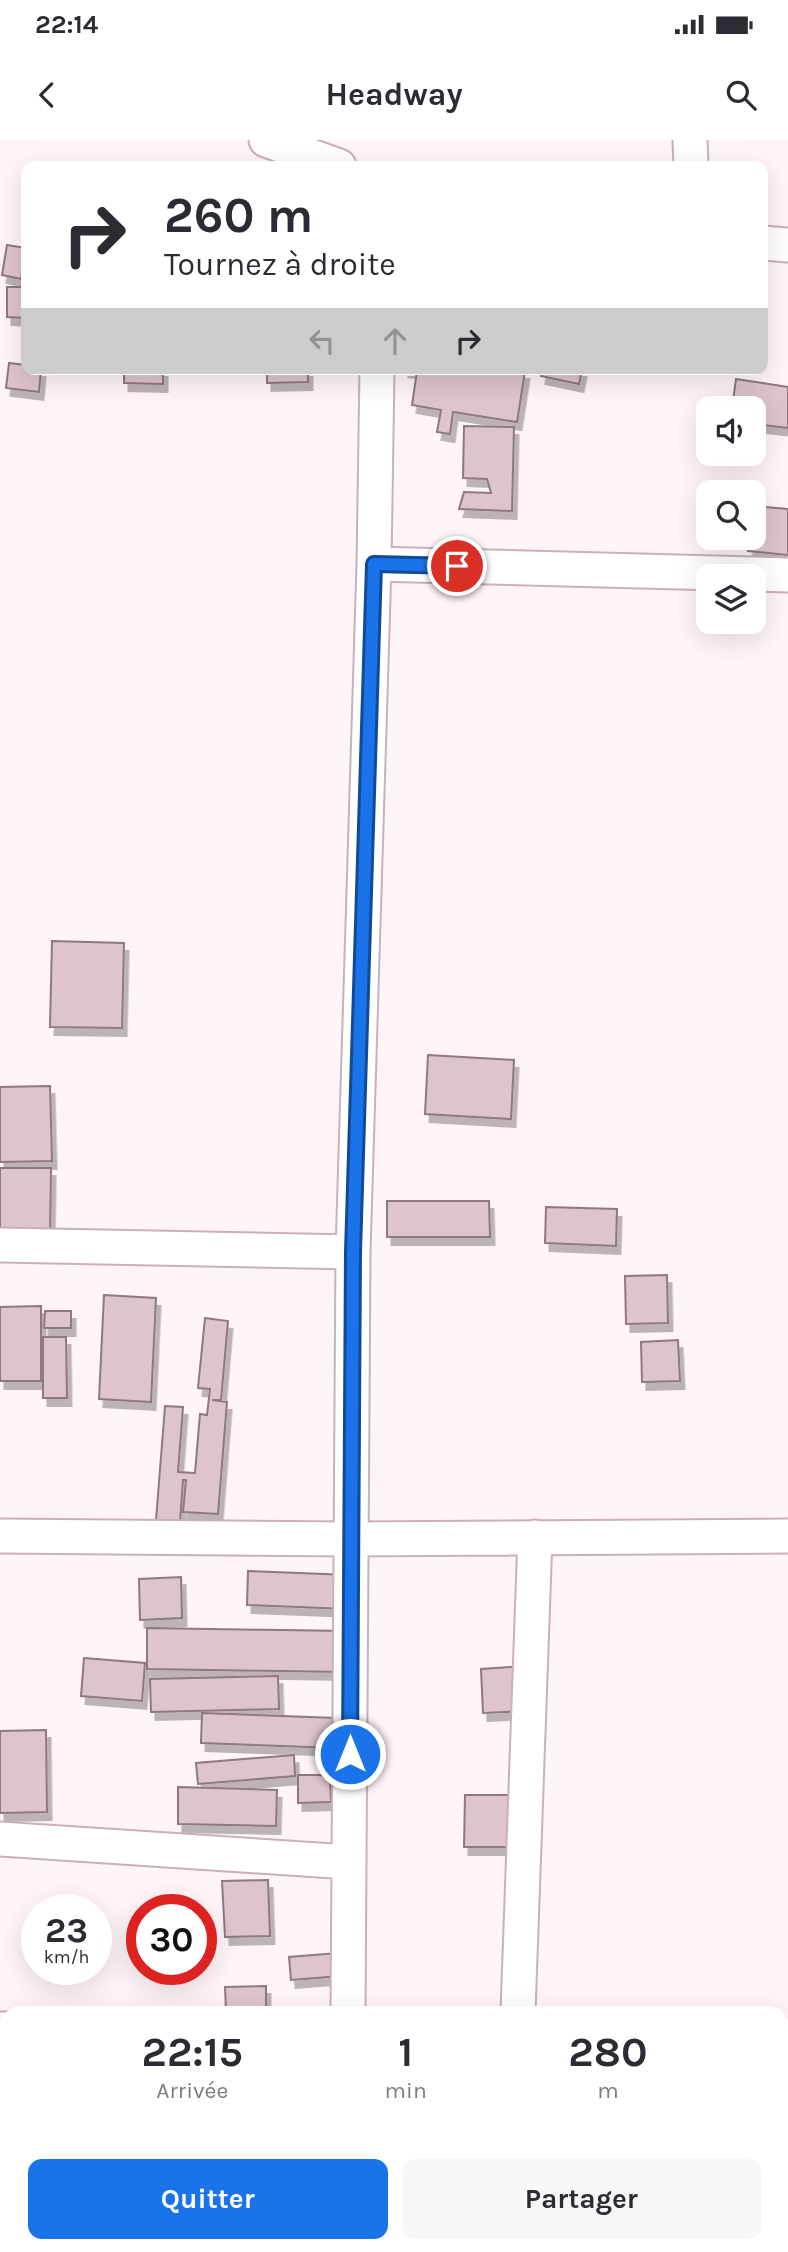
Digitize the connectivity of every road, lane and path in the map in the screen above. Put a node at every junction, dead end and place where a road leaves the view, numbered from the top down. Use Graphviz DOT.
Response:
graph roads {
  1 [pos="266,140"];
  2 [pos="690,140"];
  3 [pos="325,161"];
  4 [pos="691,161"];
  5 [pos="768,243"];
  6 [pos="788,245"];
  7 [pos="377,375"];
  8 [pos="374,564"];
  9 [pos="788,575"];
  10 [pos="0,1245"];
  11 [pos="353,1252"];
  12 [pos="0,1536"];
  13 [pos="788,1536"];
  14 [pos="535,1537"];
  15 [pos="351,1539"];
  16 [pos="0,1839"];
  17 [pos="349,1862"];
  18 [pos="348,2006"];
  19 [pos="518,2006"];
  1 -- 3 [label="street"];
  2 -- 4 [label="street"];
  5 -- 6 [label="street"];
  7 -- 8 [label="street"];
  8 -- 9 [label="street"];
  8 -- 11 [label="street"];
  10 -- 11 [label="street"];
  11 -- 15 [label="street"];
  12 -- 15 [label="street"];
  13 -- 14 [label="street"];
  14 -- 15 [label="street"];
  14 -- 19 [label="street"];
  15 -- 17 [label="street"];
  16 -- 17 [label="street"];
  17 -- 18 [label="street"];
}
